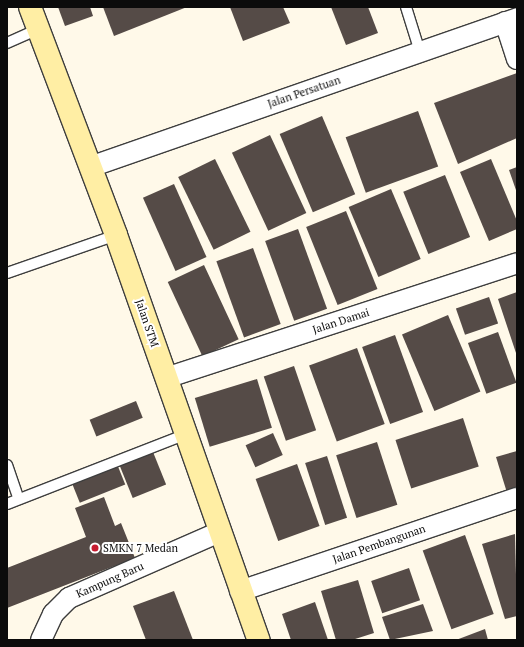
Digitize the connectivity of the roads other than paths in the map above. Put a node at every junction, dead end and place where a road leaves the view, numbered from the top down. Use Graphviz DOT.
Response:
graph roads {
  1 [pos="30,7"];
  2 [pos="406,7"];
  3 [pos="511,20"];
  4 [pos="38,29"];
  5 [pos="7,42"];
  6 [pos="420,52"];
  7 [pos="517,59"];
  8 [pos="90,167"];
  9 [pos="116,234"];
  10 [pos="517,263"];
  11 [pos="7,273"];
  12 [pos="166,378"];
  13 [pos="187,434"];
  14 [pos="7,464"];
  15 [pos="517,498"];
  16 [pos="19,499"];
  17 [pos="7,504"];
  18 [pos="220,532"];
  19 [pos="240,591"];
  20 [pos="41,640"];
  21 [pos="259,640"];
  1 -- 4 [label="street, Jalan STM"];
  2 -- 6 [label="lane"];
  3 -- 6 [label="street, Jalan Persatuan"];
  3 -- 7 [label="street"];
  4 -- 5 [label="lane"];
  4 -- 8 [label="street, Jalan STM"];
  6 -- 8 [label="street, Jalan Persatuan"];
  8 -- 9 [label="street, Jalan STM"];
  9 -- 11 [label="lane"];
  9 -- 12 [label="street, Jalan STM"];
  10 -- 12 [label="street, Jalan Damai"];
  12 -- 13 [label="street, Jalan STM"];
  13 -- 16 [label="lane"];
  13 -- 18 [label="street, Jalan STM"];
  14 -- 16 [label="lane"];
  15 -- 19 [label="street, Jalan Pembangunan"];
  16 -- 17 [label="lane"];
  18 -- 19 [label="street, Jalan STM"];
  18 -- 20 [label="street, Kampung Baru"];
  19 -- 21 [label="street, Jalan STM"];
}
